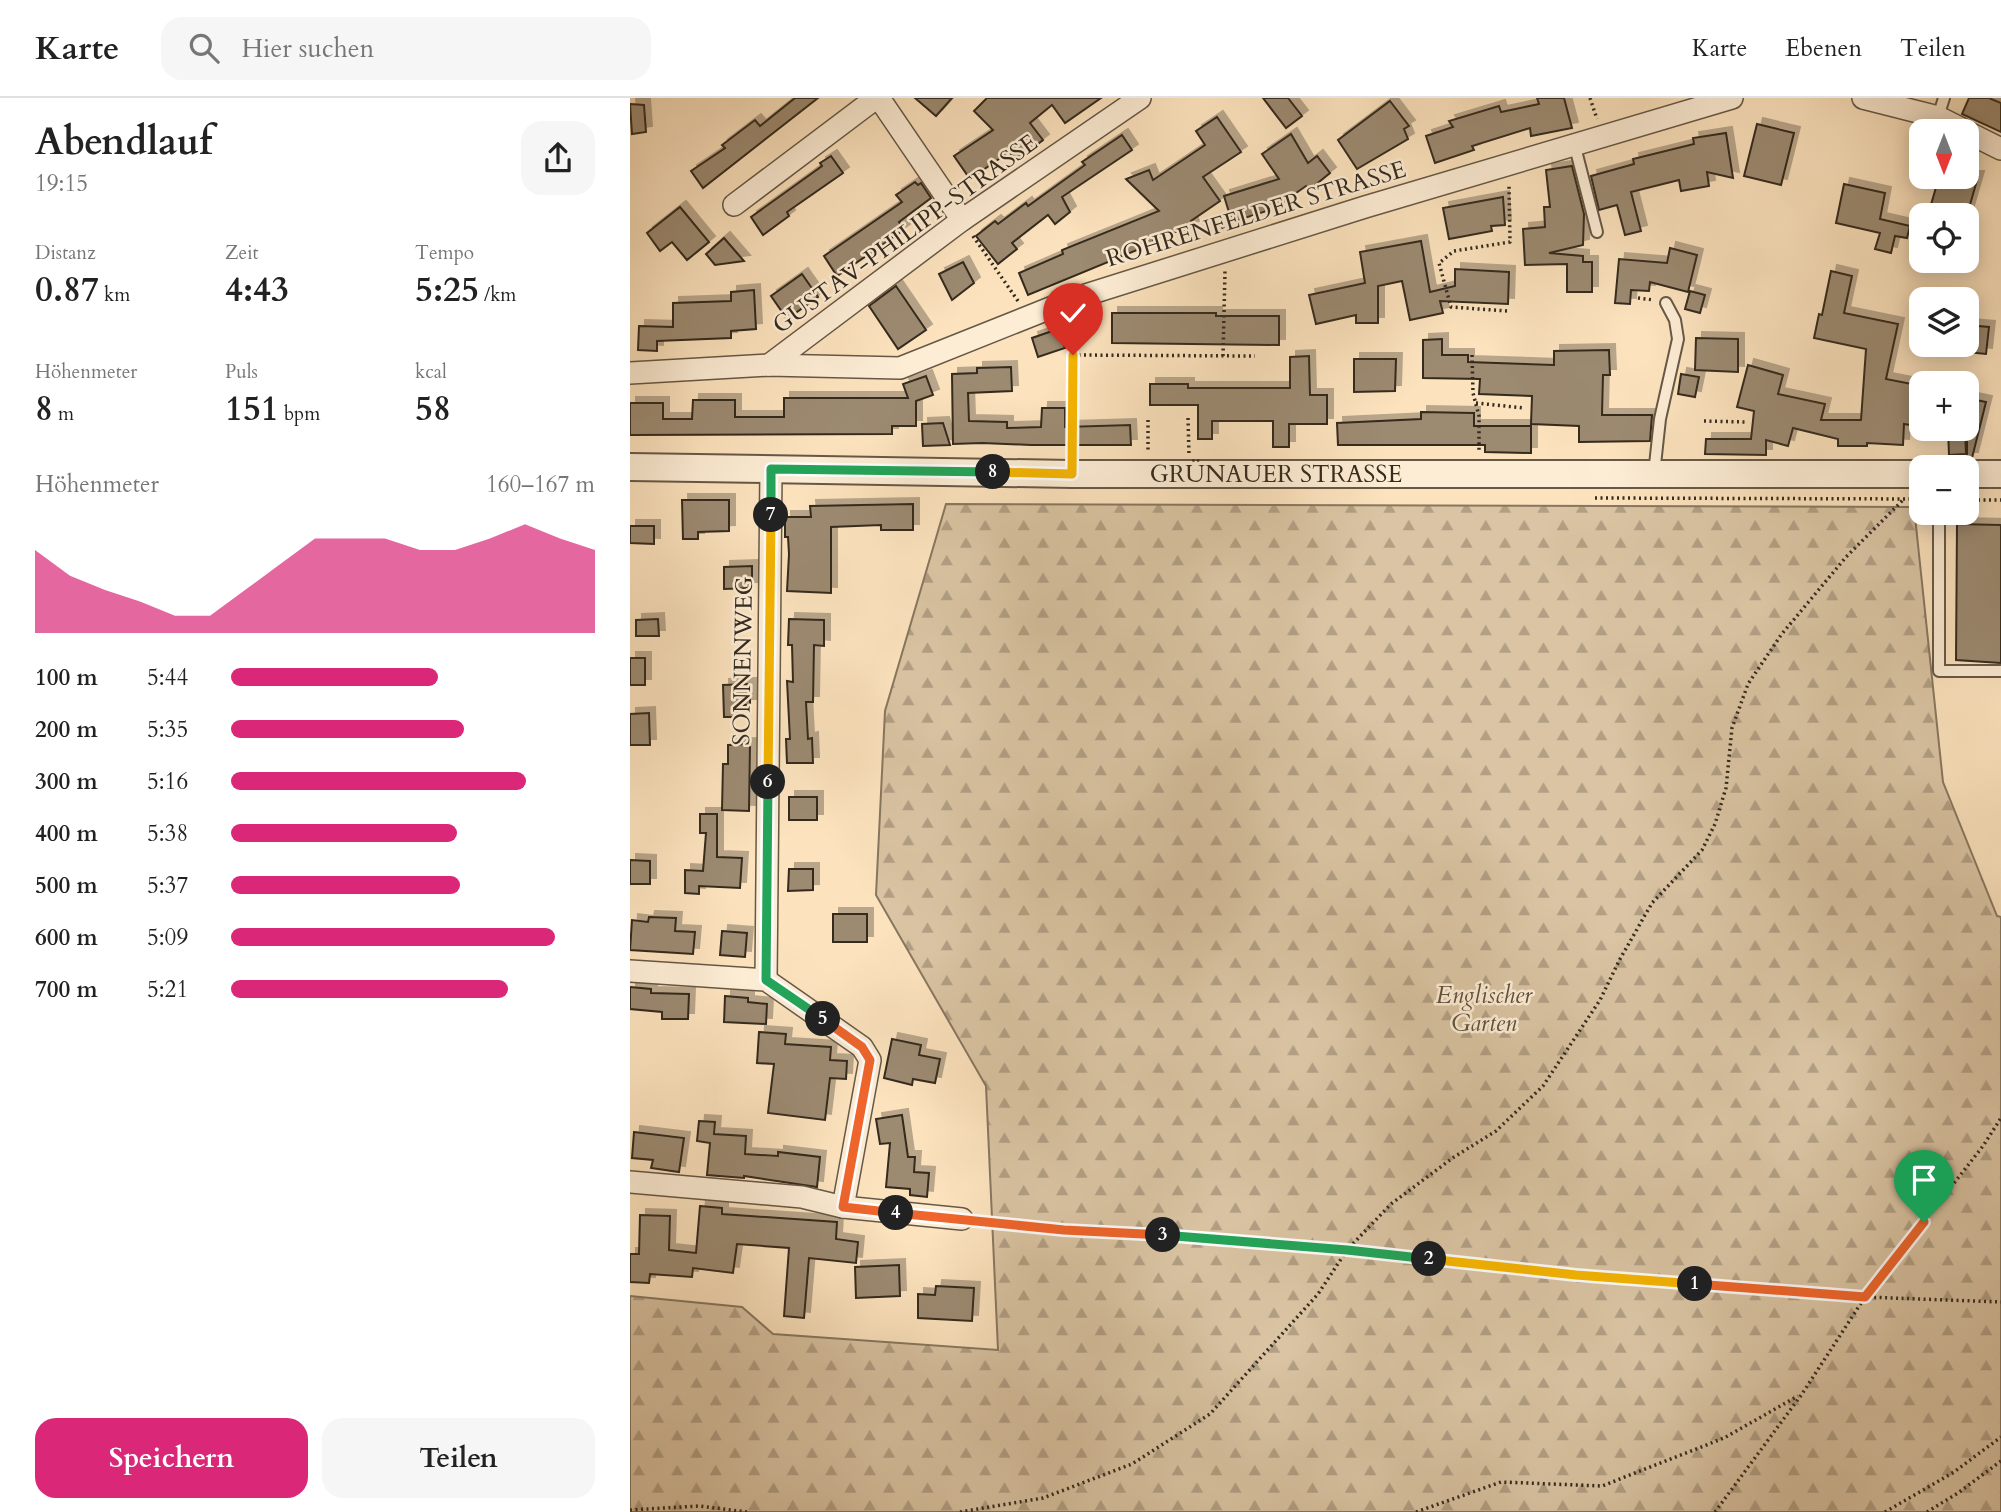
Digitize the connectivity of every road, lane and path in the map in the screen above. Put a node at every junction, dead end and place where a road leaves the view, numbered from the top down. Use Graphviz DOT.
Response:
graph roads {
  1 [pos="878,98"];
  2 [pos="1140,98"];
  3 [pos="1732,98"];
  4 [pos="1863,98"];
  5 [pos="1941,108"];
  6 [pos="1979,138"];
  7 [pos="1574,143"];
  8 [pos="2001,149"];
  9 [pos="1508,164"];
  10 [pos="734,205"];
  11 [pos="962,220"];
  12 [pos="1597,232"];
  13 [pos="1225,251"];
  14 [pos="1073,299"];
  15 [pos="1666,303"];
  16 [pos="1507,311"];
  17 [pos="1029,317"];
  18 [pos="1073,355"];
  19 [pos="1472,355"];
  20 [pos="1223,356"];
  21 [pos="1255,356"];
  22 [pos="769,365"];
  23 [pos="630,373"];
  24 [pos="1476,403"];
  25 [pos="1524,408"];
  26 [pos="1188,418"];
  27 [pos="1148,420"];
  28 [pos="1704,421"];
  29 [pos="1746,422"];
  30 [pos="630,467"];
  31 [pos="771,469"];
  32 [pos="1072,474"];
  33 [pos="1149,474"];
  34 [pos="1190,474"];
  35 [pos="1479,474"];
  36 [pos="1654,474"];
  37 [pos="1909,474"];
  38 [pos="1979,474"];
  39 [pos="2001,474"];
  40 [pos="1904,499"];
  41 [pos="1979,500"];
  42 [pos="2001,500"];
  43 [pos="1939,525"];
  44 [pos="2001,671"];
  45 [pos="630,971"];
  46 [pos="766,980"];
  47 [pos="2001,1118"];
  48 [pos="630,1182"];
  49 [pos="843,1207"];
  50 [pos="962,1219"];
  51 [pos="1347,1250"];
  52 [pos="1865,1297"];
  53 [pos="2001,1302"];
  54 [pos="1802,1394"];
  55 [pos="2001,1437"];
  56 [pos="2001,1461"];
  57 [pos="630,1510"];
  58 [pos="747,1512"];
  59 [pos="960,1512"];
  60 [pos="1416,1512"];
  61 [pos="1715,1512"];
  62 [pos="1885,1512"];
  63 [pos="1927,1512"];
  1 -- 10 [label="street"];
  1 -- 11 [label="street"];
  2 -- 11 [label="street, GUSTAV-PHILIPP-STRASSE"];
  3 -- 7 [label="street, ROHRENFELDER STRASSE"];
  4 -- 5 [label="street"];
  6 -- 8 [label="street"];
  7 -- 9 [label="street, ROHRENFELDER STRASSE"];
  7 -- 12 [label="lane"];
  9 -- 13 [label="street, ROHRENFELDER STRASSE"];
  9 -- 16 [label="path"];
  11 -- 17 [label="path"];
  11 -- 22 [label="street, GUSTAV-PHILIPP-STRASSE"];
  13 -- 14 [label="street, ROHRENFELDER STRASSE"];
  13 -- 20 [label="path"];
  14 -- 17 [label="street, ROHRENFELDER STRASSE"];
  14 -- 18 [label="path"];
  15 -- 36 [label="lane"];
  17 -- 22 [label="street, ROHRENFELDER STRASSE"];
  18 -- 20 [label="path"];
  18 -- 32 [label="path"];
  19 -- 24 [label="path"];
  20 -- 21 [label="path"];
  22 -- 23 [label="street, ROHRENFELDER STRASSE"];
  24 -- 25 [label="path"];
  24 -- 35 [label="path"];
  26 -- 34 [label="path"];
  27 -- 33 [label="path"];
  28 -- 29 [label="path"];
  30 -- 31 [label="street, GRÜNAUER STRASSE"];
  31 -- 32 [label="street, GRÜNAUER STRASSE"];
  31 -- 46 [label="street, SONNENWEG"];
  32 -- 33 [label="street, GRÜNAUER STRASSE"];
  33 -- 34 [label="street, GRÜNAUER STRASSE"];
  34 -- 35 [label="street, GRÜNAUER STRASSE"];
  35 -- 36 [label="street, GRÜNAUER STRASSE"];
  36 -- 37 [label="street, GRÜNAUER STRASSE"];
  38 -- 39 [label="street"];
  40 -- 51 [label="path"];
  41 -- 42 [label="path"];
  43 -- 44 [label="lane"];
  45 -- 46 [label="street"];
  46 -- 49 [label="street"];
  47 -- 52 [label="path"];
  48 -- 49 [label="street"];
  49 -- 50 [label="street"];
  50 -- 51 [label="path"];
  51 -- 52 [label="path"];
  51 -- 59 [label="path"];
  52 -- 53 [label="path"];
  52 -- 54 [label="path"];
  54 -- 60 [label="path"];
  54 -- 61 [label="path"];
  55 -- 62 [label="path"];
  56 -- 63 [label="path"];
  57 -- 58 [label="path"];
}
